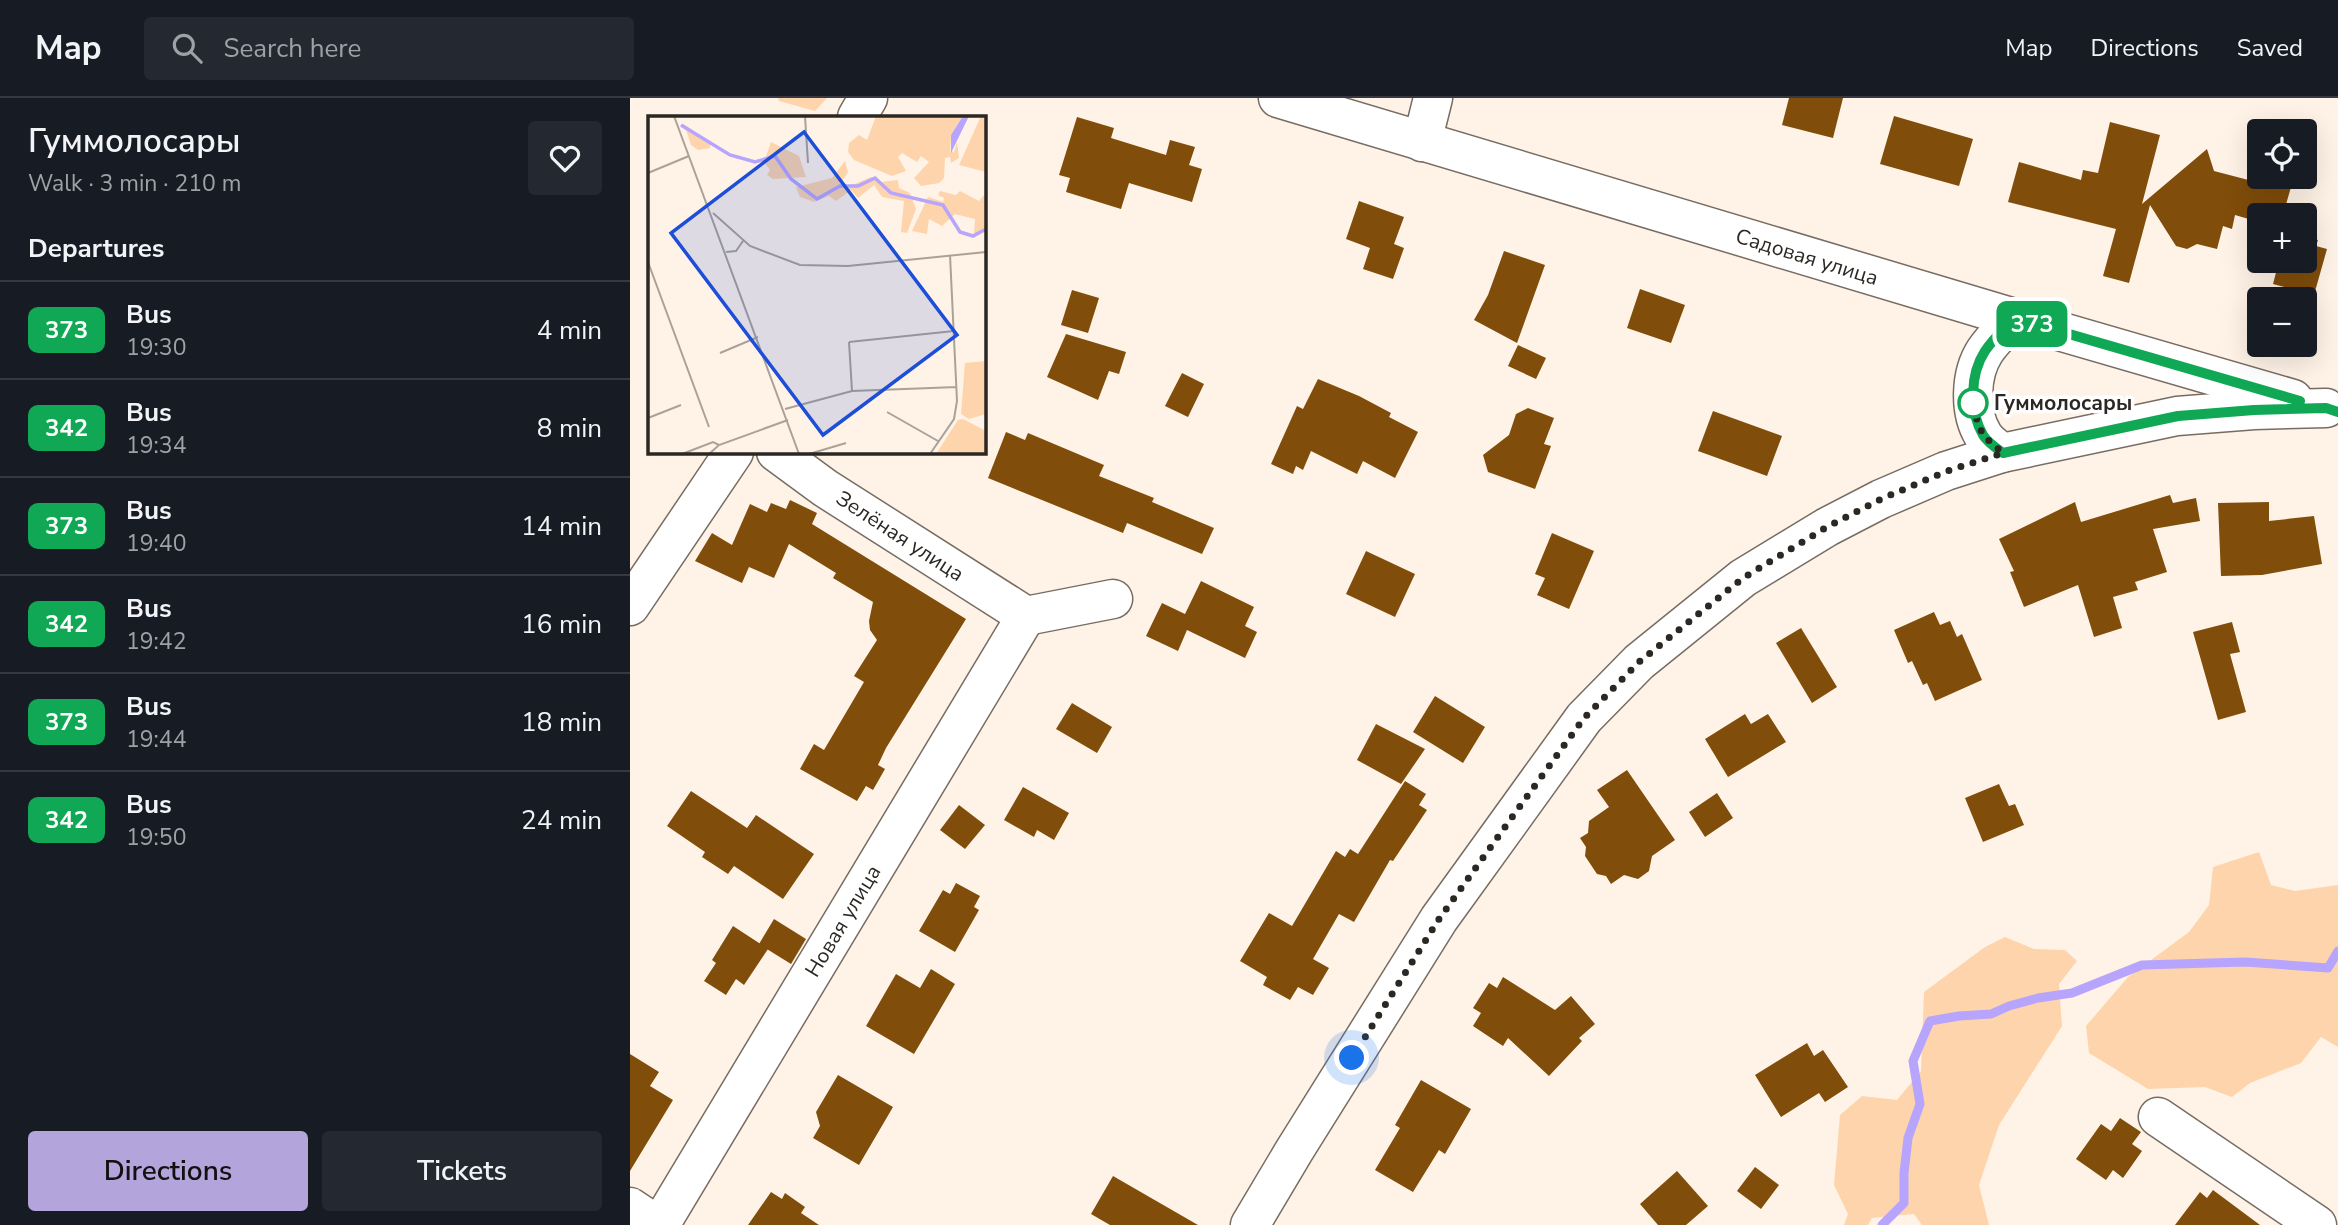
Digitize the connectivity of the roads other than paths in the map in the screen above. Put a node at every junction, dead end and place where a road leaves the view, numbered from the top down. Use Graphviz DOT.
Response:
graph roads {
  1 [pos="867,98"];
  2 [pos="1278,98"];
  3 [pos="1433,98"];
  4 [pos="858,116"];
  5 [pos="1422,142"];
  6 [pos="2014,318"];
  7 [pos="2332,410"];
  8 [pos="733,453"];
  9 [pos="777,453"];
  10 [pos="2003,453"];
  11 [pos="1113,599"];
  12 [pos="630,606"];
  13 [pos="1026,617"];
  14 [pos="2158,1117"];
  15 [pos="630,1207"];
  16 [pos="659,1225"];
  17 [pos="1250,1225"];
  18 [pos="2317,1225"];
  1 -- 4 [label="street"];
  2 -- 5 [label="street, Садовая улица"];
  3 -- 5 [label="street"];
  5 -- 6 [label="street, Садовая улица"];
  6 -- 7 [label="street, Садовая улица"];
  6 -- 10 [label="street"];
  7 -- 10 [label="street"];
  8 -- 12 [label="street"];
  9 -- 13 [label="street, Зелёная улица"];
  10 -- 17 [label="street"];
  11 -- 13 [label="street"];
  13 -- 16 [label="street, Новая улица"];
  14 -- 18 [label="street"];
  15 -- 16 [label="street"];
}
